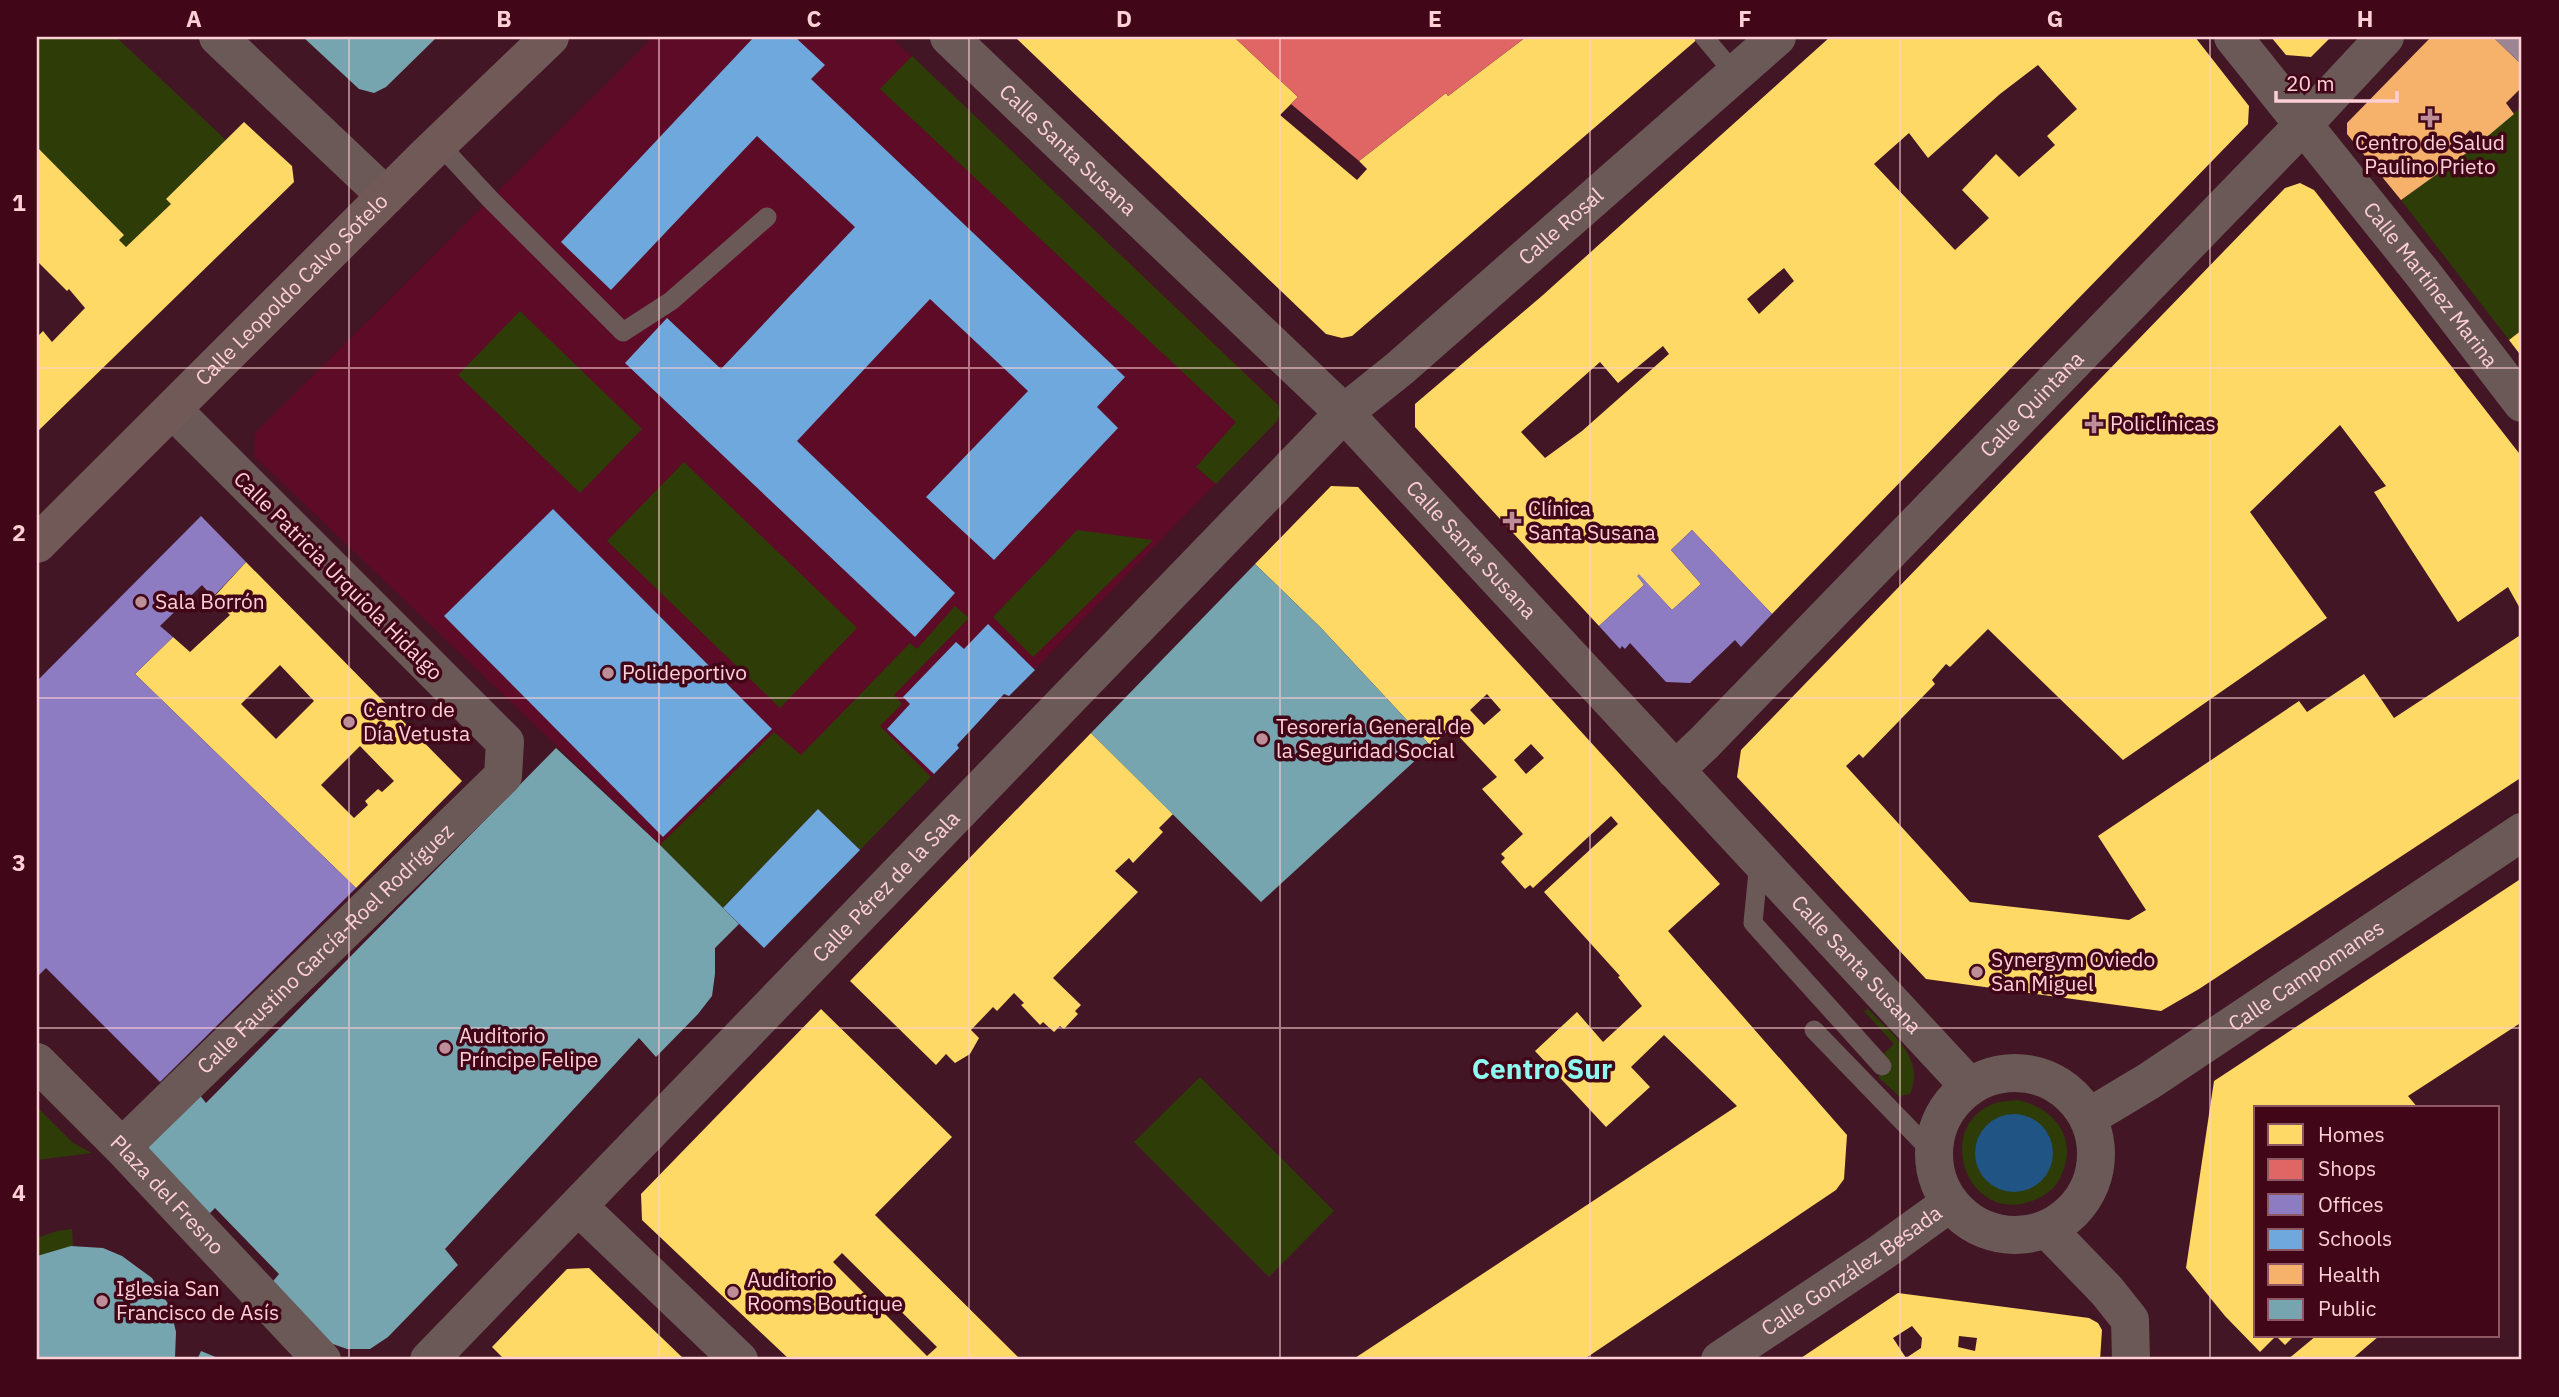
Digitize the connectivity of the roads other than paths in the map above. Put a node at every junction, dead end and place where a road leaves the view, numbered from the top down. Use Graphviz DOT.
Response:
graph roads {
  1 [pos="218,37"];
  2 [pos="550,37"];
  3 [pos="949,37"];
  4 [pos="1704,37"];
  5 [pos="1777,37"];
  6 [pos="2233,37"];
  7 [pos="2385,37"];
  8 [pos="1735,74"];
  9 [pos="2302,126"];
  10 [pos="439,144"];
  11 [pos="386,196"];
  12 [pos="767,216"];
  13 [pos="2522,403"];
  14 [pos="173,410"];
  15 [pos="1344,413"];
  16 [pos="37,544"];
  17 [pos="505,742"];
  18 [pos="1675,770"];
  19 [pos="2522,832"];
  20 [pos="1759,860"];
  21 [pos="1814,1030"];
  22 [pos="37,1062"];
  23 [pos="1882,1066"];
  24 [pos="1969,1086"];
  25 [pos="2089,1117"];
  26 [pos="122,1147"];
  27 [pos="1933,1153"];
  28 [pos="1950,1203"];
  29 [pos="579,1207"];
  30 [pos="2048,1229"];
  31 [pos="322,1360"];
  32 [pos="429,1360"];
  33 [pos="739,1360"];
  34 [pos="1720,1360"];
  35 [pos="2132,1360"];
  1 -- 11 [label="street"];
  2 -- 10 [label="street, Calle Leopoldo Calvo Sotelo"];
  3 -- 15 [label="street, Calle Santa Susana"];
  4 -- 8 [label="lane"];
  5 -- 8 [label="street, Calle Rosal"];
  6 -- 9 [label="street, Calle Martínez Marina"];
  7 -- 9 [label="street, Calle Quintana"];
  8 -- 15 [label="street, Calle Rosal"];
  9 -- 13 [label="street, Calle Martínez Marina"];
  9 -- 18 [label="street, Calle Quintana"];
  10 -- 11 [label="street, Calle Leopoldo Calvo Sotelo"];
  10 -- 12 [label="lane"];
  11 -- 14 [label="street, Calle Leopoldo Calvo Sotelo"];
  14 -- 16 [label="street, Calle Leopoldo Calvo Sotelo"];
  14 -- 17 [label="street, Calle Patricia Urquiola Hidalgo"];
  15 -- 18 [label="street, Calle Santa Susana"];
  15 -- 29 [label="street, Calle Pérez de la Sala"];
  17 -- 26 [label="street, Calle Faustino García-Roel Rodríguez"];
  18 -- 20 [label="street, Calle Santa Susana"];
  19 -- 25 [label="street, Calle Campomanes"];
  20 -- 23 [label="lane"];
  20 -- 24 [label="street, Calle Santa Susana"];
  21 -- 27 [label="lane"];
  22 -- 26 [label="street, Plaza del Fresno"];
  24 -- 25 [label="street"];
  24 -- 27 [label="street"];
  25 -- 30 [label="street"];
  26 -- 31 [label="street, Plaza del Fresno"];
  27 -- 28 [label="street"];
  28 -- 30 [label="street"];
  28 -- 34 [label="street, Calle González Besada"];
  29 -- 32 [label="street, Calle Pérez de la Sala"];
  29 -- 33 [label="street"];
  30 -- 35 [label="street"];
}
